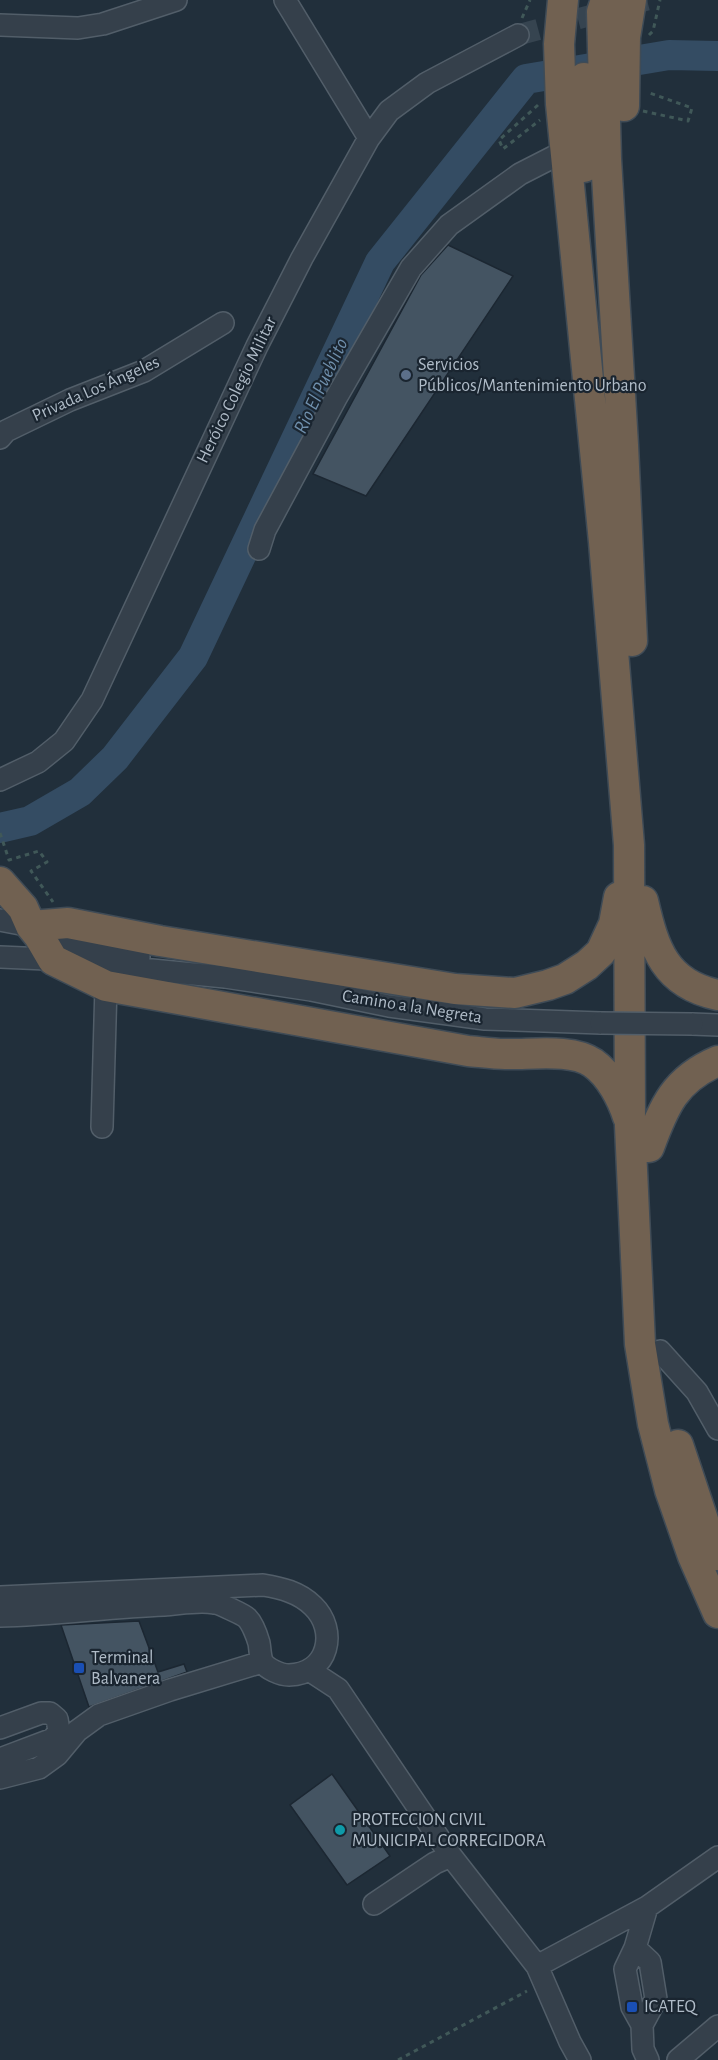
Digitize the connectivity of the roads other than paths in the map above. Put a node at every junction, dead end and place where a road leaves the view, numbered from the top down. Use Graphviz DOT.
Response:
graph roads {
  1 [pos="176,0"];
  2 [pos="285,0"];
  3 [pos="563,0"];
  4 [pos="588,0"];
  5 [pos="606,0"];
  6 [pos="632,0"];
  7 [pos="0,25"];
  8 [pos="518,35"];
  9 [pos="369,138"];
  10 [pos="565,151"];
  11 [pos="223,323"];
  12 [pos="0,438"];
  13 [pos="623,445"];
  14 [pos="604,542"];
  15 [pos="259,549"];
  16 [pos="0,780"];
  17 [pos="629,844"];
  18 [pos="0,882"];
  19 [pos="643,901"];
  20 [pos="0,920"];
  21 [pos="31,926"];
  22 [pos="0,957"];
  23 [pos="52,960"];
  24 [pos="225,977"];
  25 [pos="106,986"];
  26 [pos="718,994"];
  27 [pos="718,1025"];
  28 [pos="718,1061"];
  29 [pos="102,1127"];
  30 [pos="640,1136"];
  31 [pos="660,1352"];
  32 [pos="718,1429"];
  33 [pos="718,1555"];
  34 [pos="0,1597"];
  35 [pos="718,1613"];
  36 [pos="0,1617"];
  37 [pos="262,1662"];
  38 [pos="309,1670"];
  39 [pos="31,1716"];
  40 [pos="0,1728"];
  41 [pos="0,1738"];
  42 [pos="0,1759"];
  43 [pos="0,1778"];
  44 [pos="451,1856"];
  45 [pos="718,1857"];
  46 [pos="374,1904"];
  47 [pos="647,1906"];
  48 [pos="541,1974"];
  49 [pos="718,2026"];
  50 [pos="580,2060"];
  51 [pos="648,2060"];
  52 [pos="678,2060"];
  1 -- 7 [label="street"];
  2 -- 9 [label="street"];
  3 -- 10 [label="highway"];
  4 -- 14 [label="highway"];
  5 -- 13 [label="highway"];
  6 -- 13 [label="highway"];
  8 -- 9 [label="street, Heróico Colegio Militar"];
  9 -- 16 [label="street, Heróico Colegio Militar"];
  10 -- 14 [label="highway"];
  10 -- 15 [label="street"];
  11 -- 12 [label="street, Privada Los Ángeles"];
  13 -- 19 [label="highway"];
  14 -- 17 [label="highway"];
  17 -- 21 [label="highway"];
  17 -- 30 [label="highway"];
  18 -- 21 [label="highway"];
  19 -- 26 [label="highway"];
  19 -- 30 [label="highway"];
  20 -- 21 [label="street, Camino a la Negreta"];
  21 -- 23 [label="highway"];
  21 -- 24 [label="street, Camino a la Negreta"];
  22 -- 23 [label="street, Camino a la Negreta"];
  23 -- 24 [label="street, Camino a la Negreta"];
  23 -- 25 [label="highway"];
  24 -- 27 [label="street, Camino a la Negreta, bridge"];
  25 -- 29 [label="street"];
  25 -- 30 [label="highway"];
  28 -- 30 [label="highway"];
  30 -- 31 [label="highway"];
  30 -- 35 [label="highway"];
  31 -- 32 [label="street"];
  31 -- 33 [label="highway"];
  34 -- 38 [label="street"];
  36 -- 37 [label="street"];
  37 -- 38 [label="street"];
  37 -- 43 [label="street"];
  38 -- 44 [label="street"];
  39 -- 40 [label="street"];
  39 -- 41 [label="street"];
  39 -- 42 [label="street"];
  44 -- 46 [label="street"];
  44 -- 48 [label="street"];
  45 -- 47 [label="street"];
  47 -- 48 [label="street"];
  47 -- 51 [label="street"];
  48 -- 50 [label="street"];
  49 -- 52 [label="street"];
}
